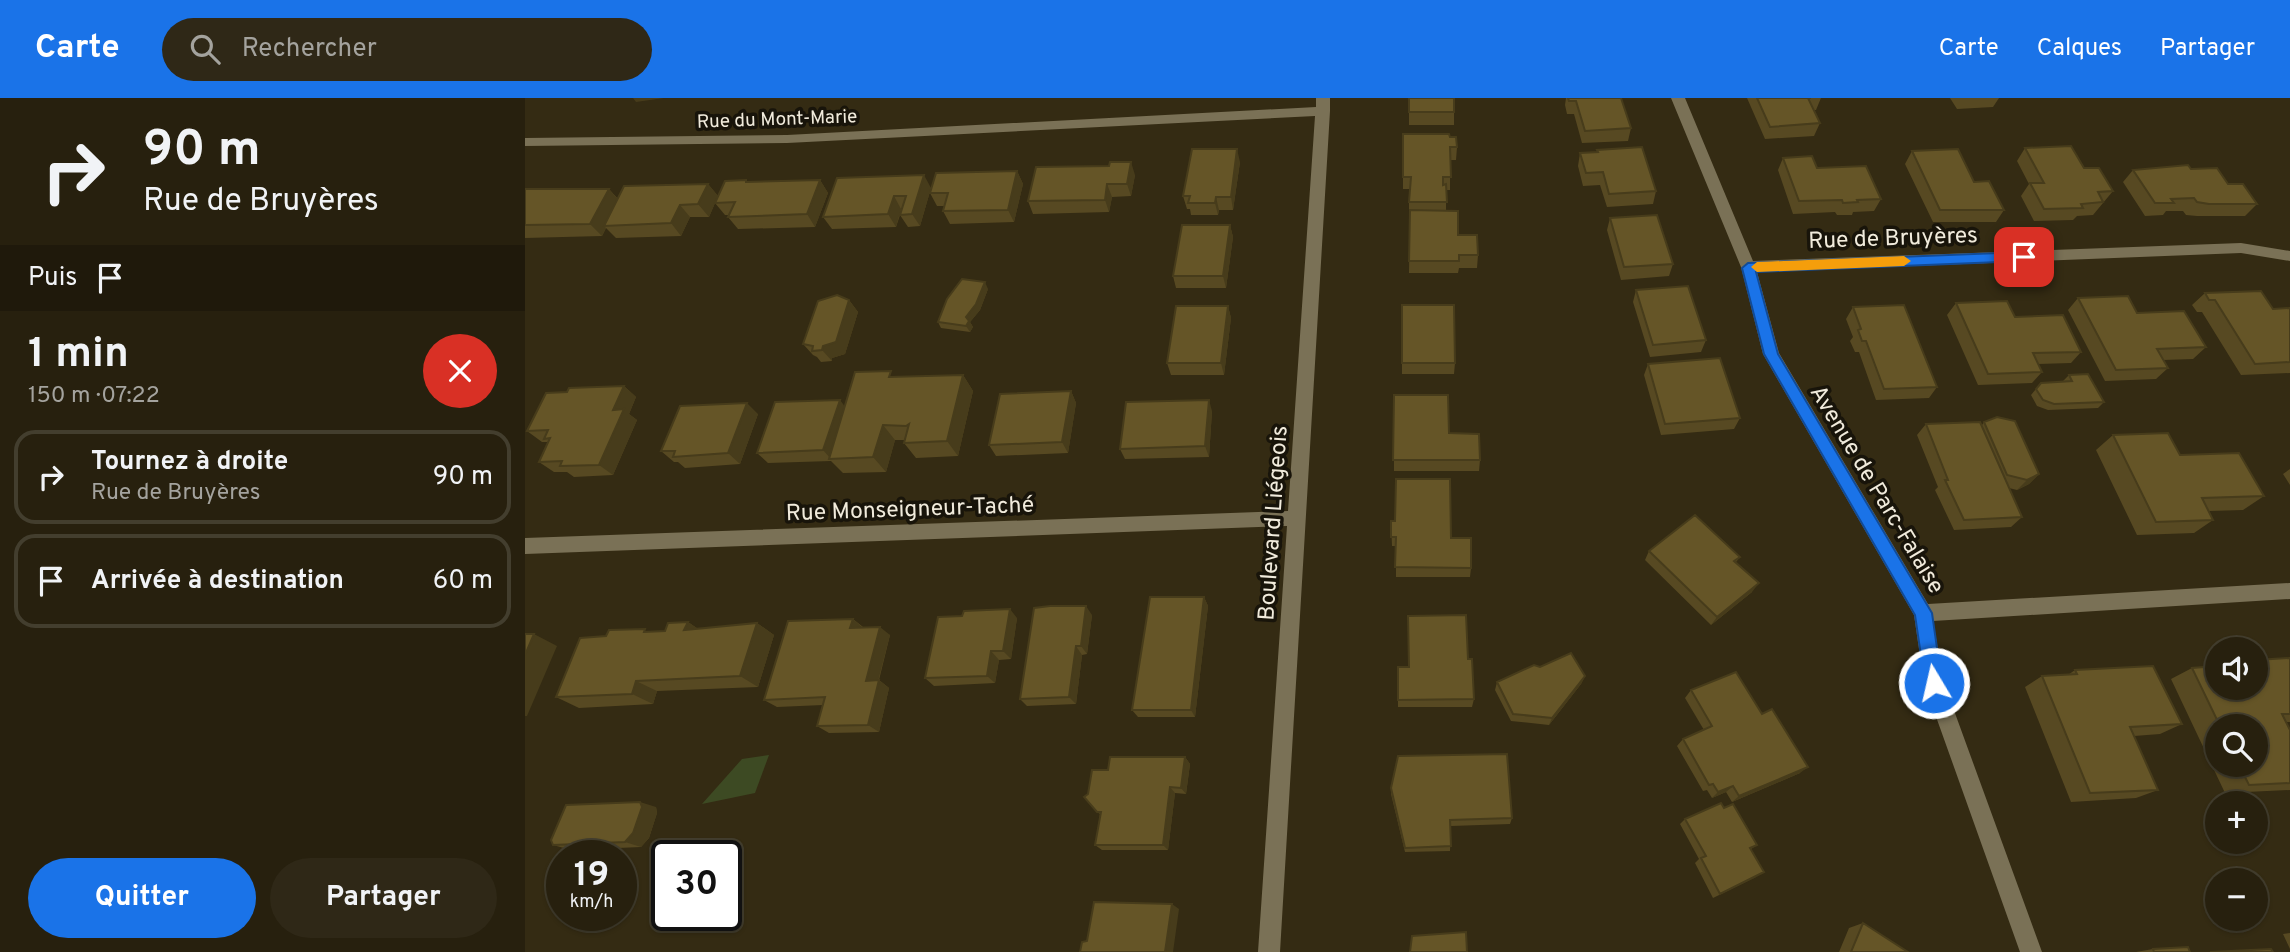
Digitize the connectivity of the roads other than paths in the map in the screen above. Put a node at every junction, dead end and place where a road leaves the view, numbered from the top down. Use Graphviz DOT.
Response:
graph roads {
  1 [pos="1678,98"];
  2 [pos="1323,104"];
  3 [pos="525,142"];
  4 [pos="2290,256"];
  5 [pos="1748,268"];
  6 [pos="1297,518"];
  7 [pos="525,546"];
  8 [pos="2290,591"];
  9 [pos="1923,613"];
  10 [pos="1269,952"];
  11 [pos="2031,952"];
  1 -- 5 [label="street, Avenue de Parc-Falaise"];
  2 -- 3 [label="street, Rue du Mont-Marie"];
  2 -- 6 [label="street, Boulevard Liégeois"];
  4 -- 5 [label="street, Rue de Bruyères"];
  5 -- 9 [label="street, Avenue de Parc-Falaise"];
  6 -- 7 [label="street, Rue Monseigneur-Taché"];
  6 -- 10 [label="street, Boulevard Liégeois"];
  8 -- 9 [label="street"];
  9 -- 11 [label="street, Avenue de Parc-Falaise"];
}
